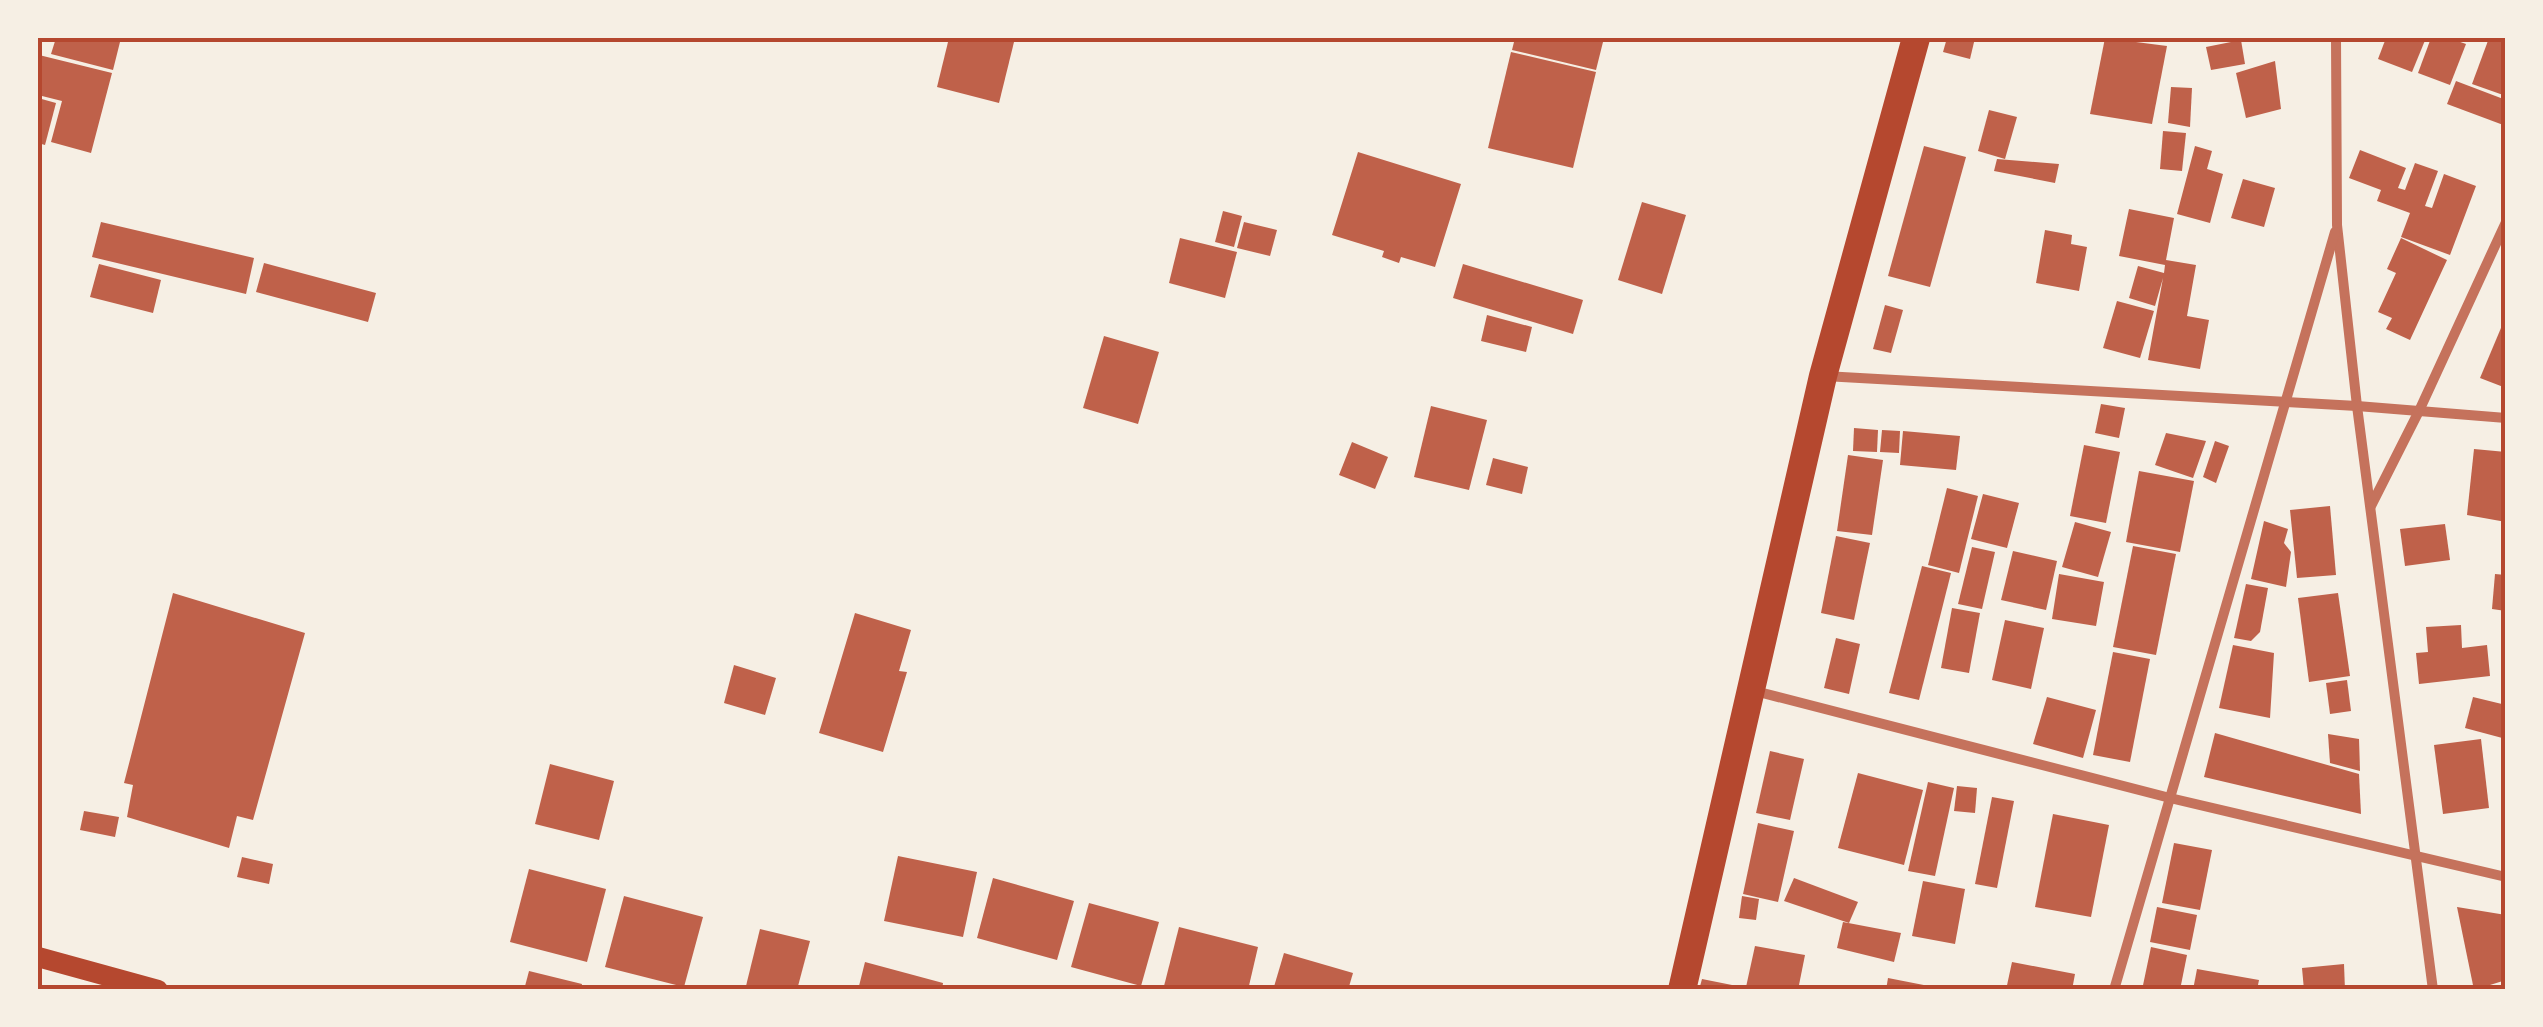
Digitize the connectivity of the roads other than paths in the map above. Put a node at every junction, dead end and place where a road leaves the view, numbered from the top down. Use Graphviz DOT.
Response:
graph roads {
  1 [pos="1916,38"];
  2 [pos="2339,38"];
  3 [pos="2506,222"];
  4 [pos="2338,224"];
  5 [pos="1823,376"];
  6 [pos="2285,403"];
  7 [pos="2358,406"];
  8 [pos="2419,411"];
  9 [pos="2506,418"];
  10 [pos="2371,506"];
  11 [pos="1750,690"];
  12 [pos="2170,798"];
  13 [pos="2416,856"];
  14 [pos="2506,877"];
  15 [pos="38,958"];
  16 [pos="158,990"];
  17 [pos="1682,990"];
  18 [pos="2114,990"];
  19 [pos="2433,990"];
  1 -- 5 [label="highway"];
  2 -- 4 [label="street"];
  3 -- 8 [label="street"];
  4 -- 6 [label="street"];
  4 -- 7 [label="street"];
  5 -- 6 [label="street"];
  5 -- 11 [label="highway"];
  6 -- 7 [label="street"];
  6 -- 12 [label="street"];
  7 -- 8 [label="street"];
  7 -- 10 [label="street"];
  8 -- 9 [label="street"];
  8 -- 10 [label="street"];
  10 -- 13 [label="street"];
  11 -- 12 [label="street"];
  11 -- 17 [label="highway"];
  12 -- 13 [label="street"];
  12 -- 18 [label="street"];
  13 -- 14 [label="street"];
  13 -- 19 [label="street"];
  15 -- 16 [label="main road"];
}
